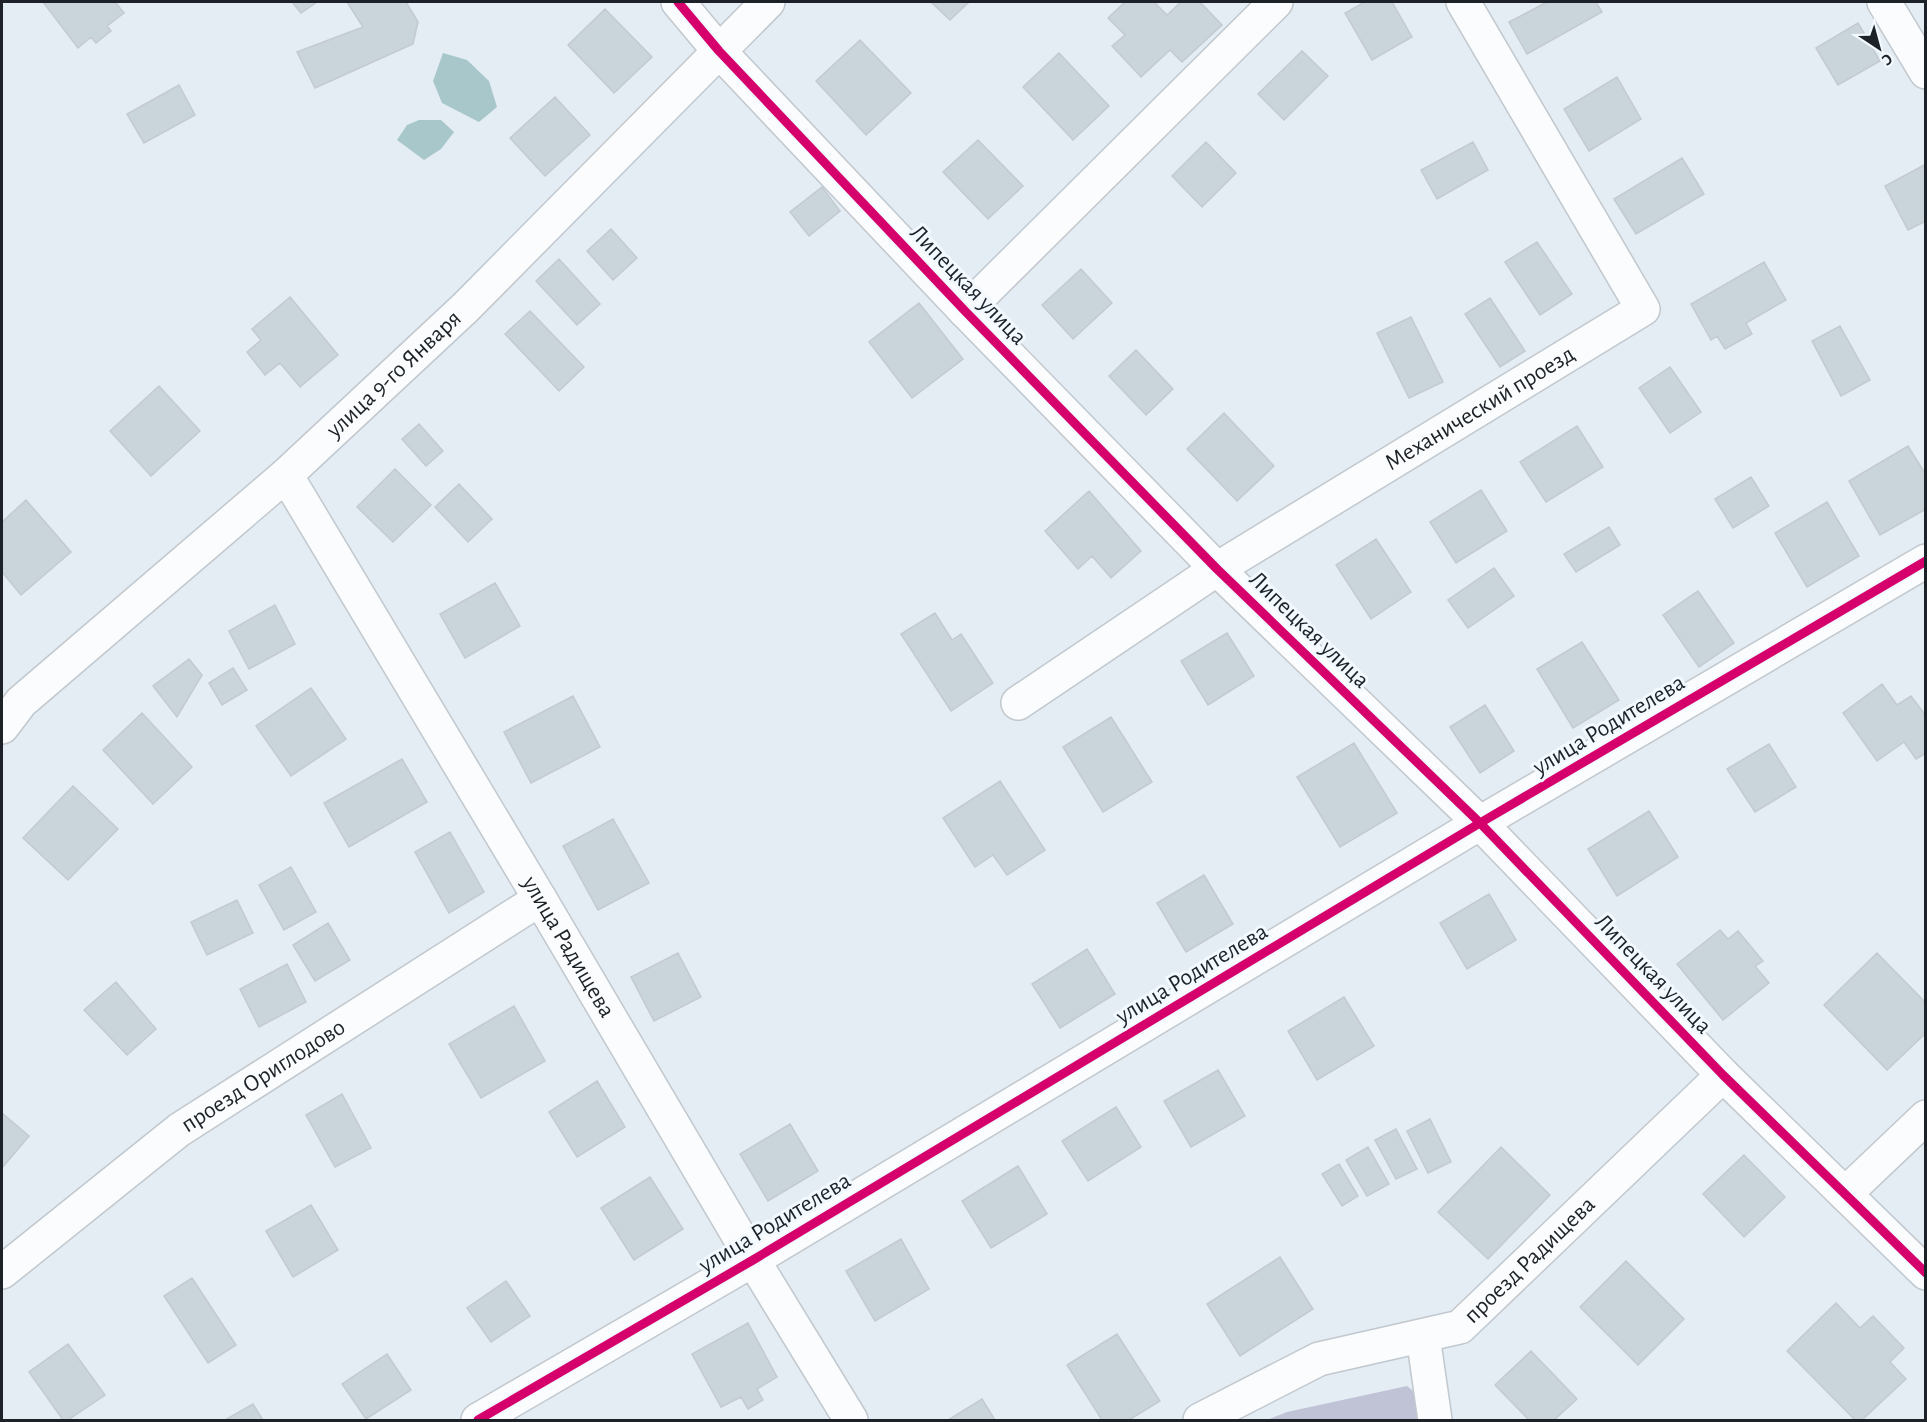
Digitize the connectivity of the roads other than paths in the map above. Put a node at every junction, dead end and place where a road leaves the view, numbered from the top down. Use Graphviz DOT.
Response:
graph roads {
  1 [pos="678,2"];
  2 [pos="768,2"];
  3 [pos="1276,2"];
  4 [pos="1463,2"];
  5 [pos="1884,2"];
  6 [pos="719,51"];
  7 [pos="1926,72"];
  8 [pos="965,311"];
  9 [pos="286,475"];
  10 [pos="1926,561"];
  11 [pos="1217,569"];
  12 [pos="1018,703"];
  13 [pos="2,727"];
  14 [pos="1480,823"];
  15 [pos="540,899"];
  16 [pos="1723,1075"];
  17 [pos="1926,1117"];
  18 [pos="1845,1194"];
  19 [pos="753,1260"];
  20 [pos="2,1272"];
  21 [pos="1926,1273"];
  22 [pos="1423,1336"];
  23 [pos="478,1420"];
  24 [pos="851,1420"];
  25 [pos="1200,1420"];
  26 [pos="1435,1420"];
  1 -- 6 [label="street, Липецкая улица"];
  2 -- 6 [label="street, улица 9-го Января"];
  3 -- 8 [label="street"];
  4 -- 11 [label="street, Механический проезд"];
  5 -- 7 [label="street"];
  6 -- 8 [label="street, Липецкая улица"];
  6 -- 9 [label="street, улица 9-го Января"];
  8 -- 11 [label="street, Липецкая улица"];
  9 -- 13 [label="street, улица 9-го Января"];
  9 -- 15 [label="street, улица Радищева"];
  10 -- 14 [label="street, улица Родителева"];
  11 -- 12 [label="street, Механический проезд"];
  11 -- 14 [label="street, Липецкая улица"];
  14 -- 16 [label="street, Липецкая улица"];
  14 -- 19 [label="street, улица Родителева"];
  15 -- 19 [label="street, улица Радищева"];
  15 -- 20 [label="street, проезд Ориглодово"];
  16 -- 18 [label="street, Липецкая улица"];
  16 -- 22 [label="street, проезд Радищева"];
  17 -- 18 [label="street"];
  18 -- 21 [label="street, Липецкая улица"];
  19 -- 23 [label="street, улица Родителева"];
  19 -- 24 [label="street, улица Радищева"];
  22 -- 25 [label="street, проезд Радищева"];
  22 -- 26 [label="street"];
}
